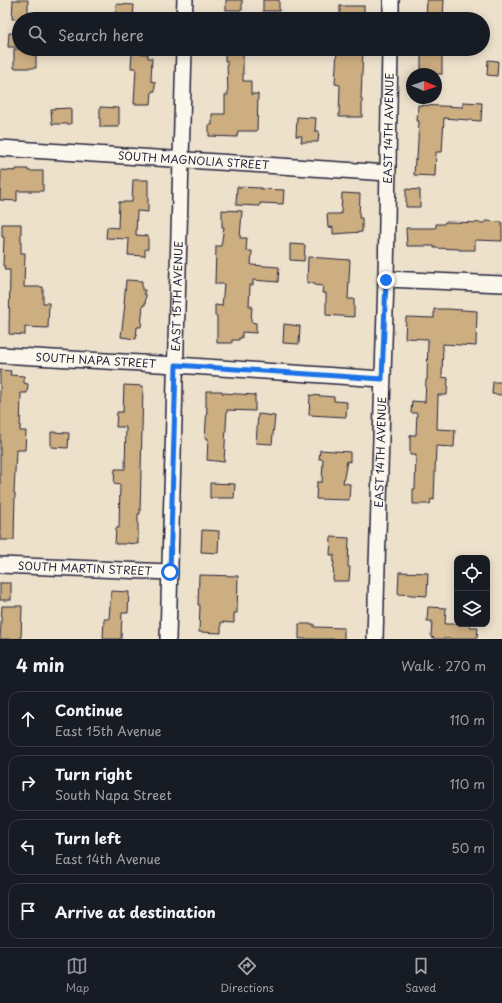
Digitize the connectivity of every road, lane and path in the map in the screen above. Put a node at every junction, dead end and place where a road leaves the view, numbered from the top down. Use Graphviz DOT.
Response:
graph roads {
  1 [pos="184,0"];
  2 [pos="391,0"];
  3 [pos="184,12"];
  4 [pos="391,12"];
  5 [pos="184,56"];
  6 [pos="390,56"];
  7 [pos="0,148"];
  8 [pos="181,159"];
  9 [pos="388,173"];
  10 [pos="386,280"];
  11 [pos="502,284"];
  12 [pos="0,355"];
  13 [pos="176,365"];
  14 [pos="382,379"];
  15 [pos="0,565"];
  16 [pos="170,572"];
  17 [pos="168,639"];
  18 [pos="375,639"];
  1 -- 3 [label="street"];
  2 -- 4 [label="street"];
  5 -- 8 [label="street, EAST 15TH AVENUE"];
  6 -- 9 [label="street, EAST 14TH AVENUE"];
  7 -- 8 [label="street, SOUTH MAGNOLIA STREET"];
  8 -- 9 [label="street, SOUTH MAGNOLIA STREET"];
  8 -- 13 [label="street, EAST 15TH AVENUE"];
  9 -- 10 [label="street, EAST 14TH AVENUE"];
  10 -- 11 [label="street"];
  10 -- 14 [label="street, EAST 14TH AVENUE"];
  12 -- 13 [label="street, SOUTH NAPA STREET"];
  13 -- 14 [label="street, SOUTH NAPA STREET"];
  13 -- 16 [label="street, EAST 15TH AVENUE"];
  14 -- 18 [label="street, EAST 14TH AVENUE"];
  15 -- 16 [label="street, SOUTH MARTIN STREET"];
  16 -- 17 [label="street, EAST 15TH AVENUE"];
}
